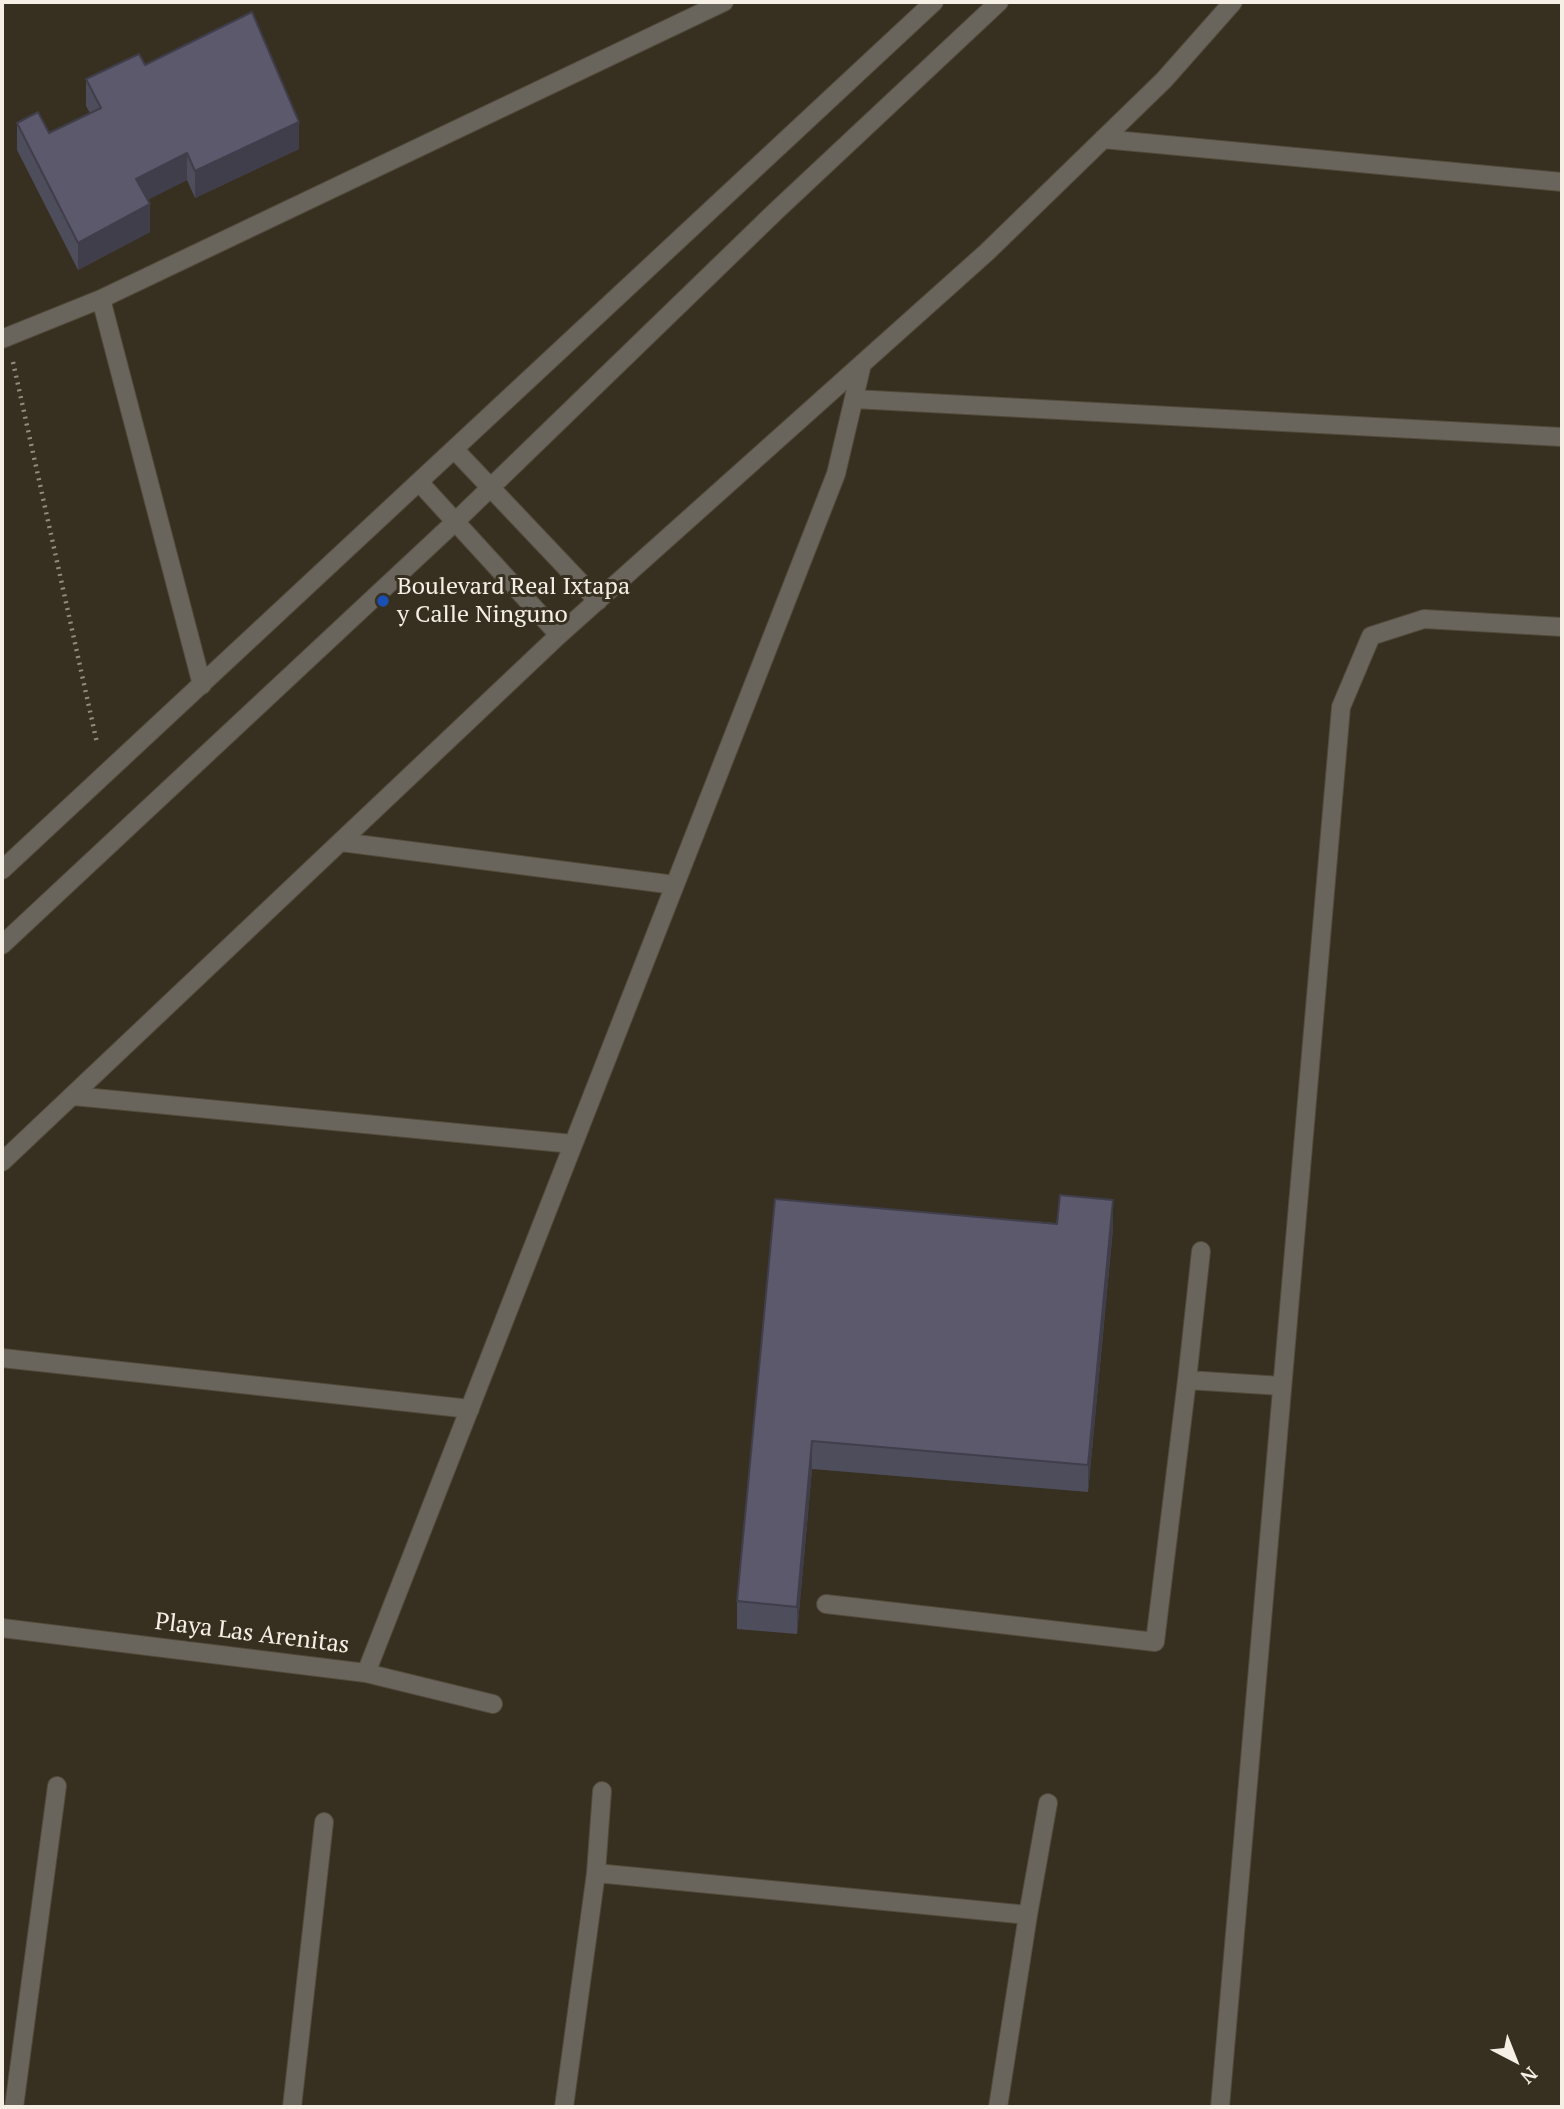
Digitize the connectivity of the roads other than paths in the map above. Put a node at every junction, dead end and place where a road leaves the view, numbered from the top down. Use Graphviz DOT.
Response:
graph roads {
  1 [pos="724,2"];
  2 [pos="934,2"];
  3 [pos="999,2"];
  4 [pos="1233,2"];
  5 [pos="1103,139"];
  6 [pos="1562,182"];
  7 [pos="101,299"];
  8 [pos="5,338"];
  9 [pos="862,364"];
  10 [pos="854,399"];
  11 [pos="1562,437"];
  12 [pos="454,449"];
  13 [pos="419,482"];
  14 [pos="489,488"];
  15 [pos="456,521"];
  16 [pos="597,601"];
  17 [pos="1562,627"];
  18 [pos="559,635"];
  19 [pos="202,685"];
  20 [pos="341,842"];
  21 [pos="2,870"];
  22 [pos="675,885"];
  23 [pos="2,944"];
  24 [pos="73,1096"];
  25 [pos="573,1144"];
  26 [pos="2,1162"];
  27 [pos="1201,1251"];
  28 [pos="2,1358"];
  29 [pos="1187,1380"];
  30 [pos="1282,1386"];
  31 [pos="470,1409"];
  32 [pos="826,1604"];
  33 [pos="2,1628"];
  34 [pos="366,1672"];
  35 [pos="493,1704"];
  36 [pos="57,1786"];
  37 [pos="602,1791"];
  38 [pos="1048,1803"];
  39 [pos="324,1822"];
  40 [pos="596,1873"];
  41 [pos="1028,1915"];
  42 [pos="14,2107"];
  43 [pos="292,2107"];
  44 [pos="565,2107"];
  45 [pos="998,2107"];
  46 [pos="1220,2107"];
  1 -- 7 [label="street"];
  2 -- 12 [label="street"];
  3 -- 14 [label="street"];
  4 -- 5 [label="street"];
  5 -- 6 [label="street"];
  5 -- 9 [label="street"];
  7 -- 8 [label="street"];
  7 -- 19 [label="street"];
  9 -- 10 [label="street"];
  9 -- 16 [label="street"];
  10 -- 11 [label="street"];
  10 -- 22 [label="street"];
  12 -- 13 [label="street"];
  12 -- 14 [label="street"];
  13 -- 15 [label="street"];
  13 -- 19 [label="street"];
  14 -- 15 [label="street"];
  14 -- 16 [label="street"];
  15 -- 18 [label="street"];
  15 -- 23 [label="street"];
  16 -- 18 [label="street"];
  17 -- 30 [label="street"];
  18 -- 20 [label="street"];
  19 -- 21 [label="street"];
  20 -- 22 [label="street"];
  20 -- 24 [label="street"];
  22 -- 25 [label="street"];
  24 -- 25 [label="street"];
  24 -- 26 [label="street"];
  25 -- 31 [label="street"];
  27 -- 29 [label="street"];
  28 -- 31 [label="street"];
  29 -- 30 [label="street"];
  29 -- 32 [label="street"];
  30 -- 46 [label="street"];
  31 -- 34 [label="street"];
  33 -- 34 [label="street, Playa Las Arenitas"];
  34 -- 35 [label="street, Playa Las Arenitas"];
  36 -- 42 [label="street"];
  37 -- 40 [label="street"];
  38 -- 41 [label="street"];
  39 -- 43 [label="street"];
  40 -- 41 [label="street"];
  40 -- 44 [label="street"];
  41 -- 45 [label="street"];
}
